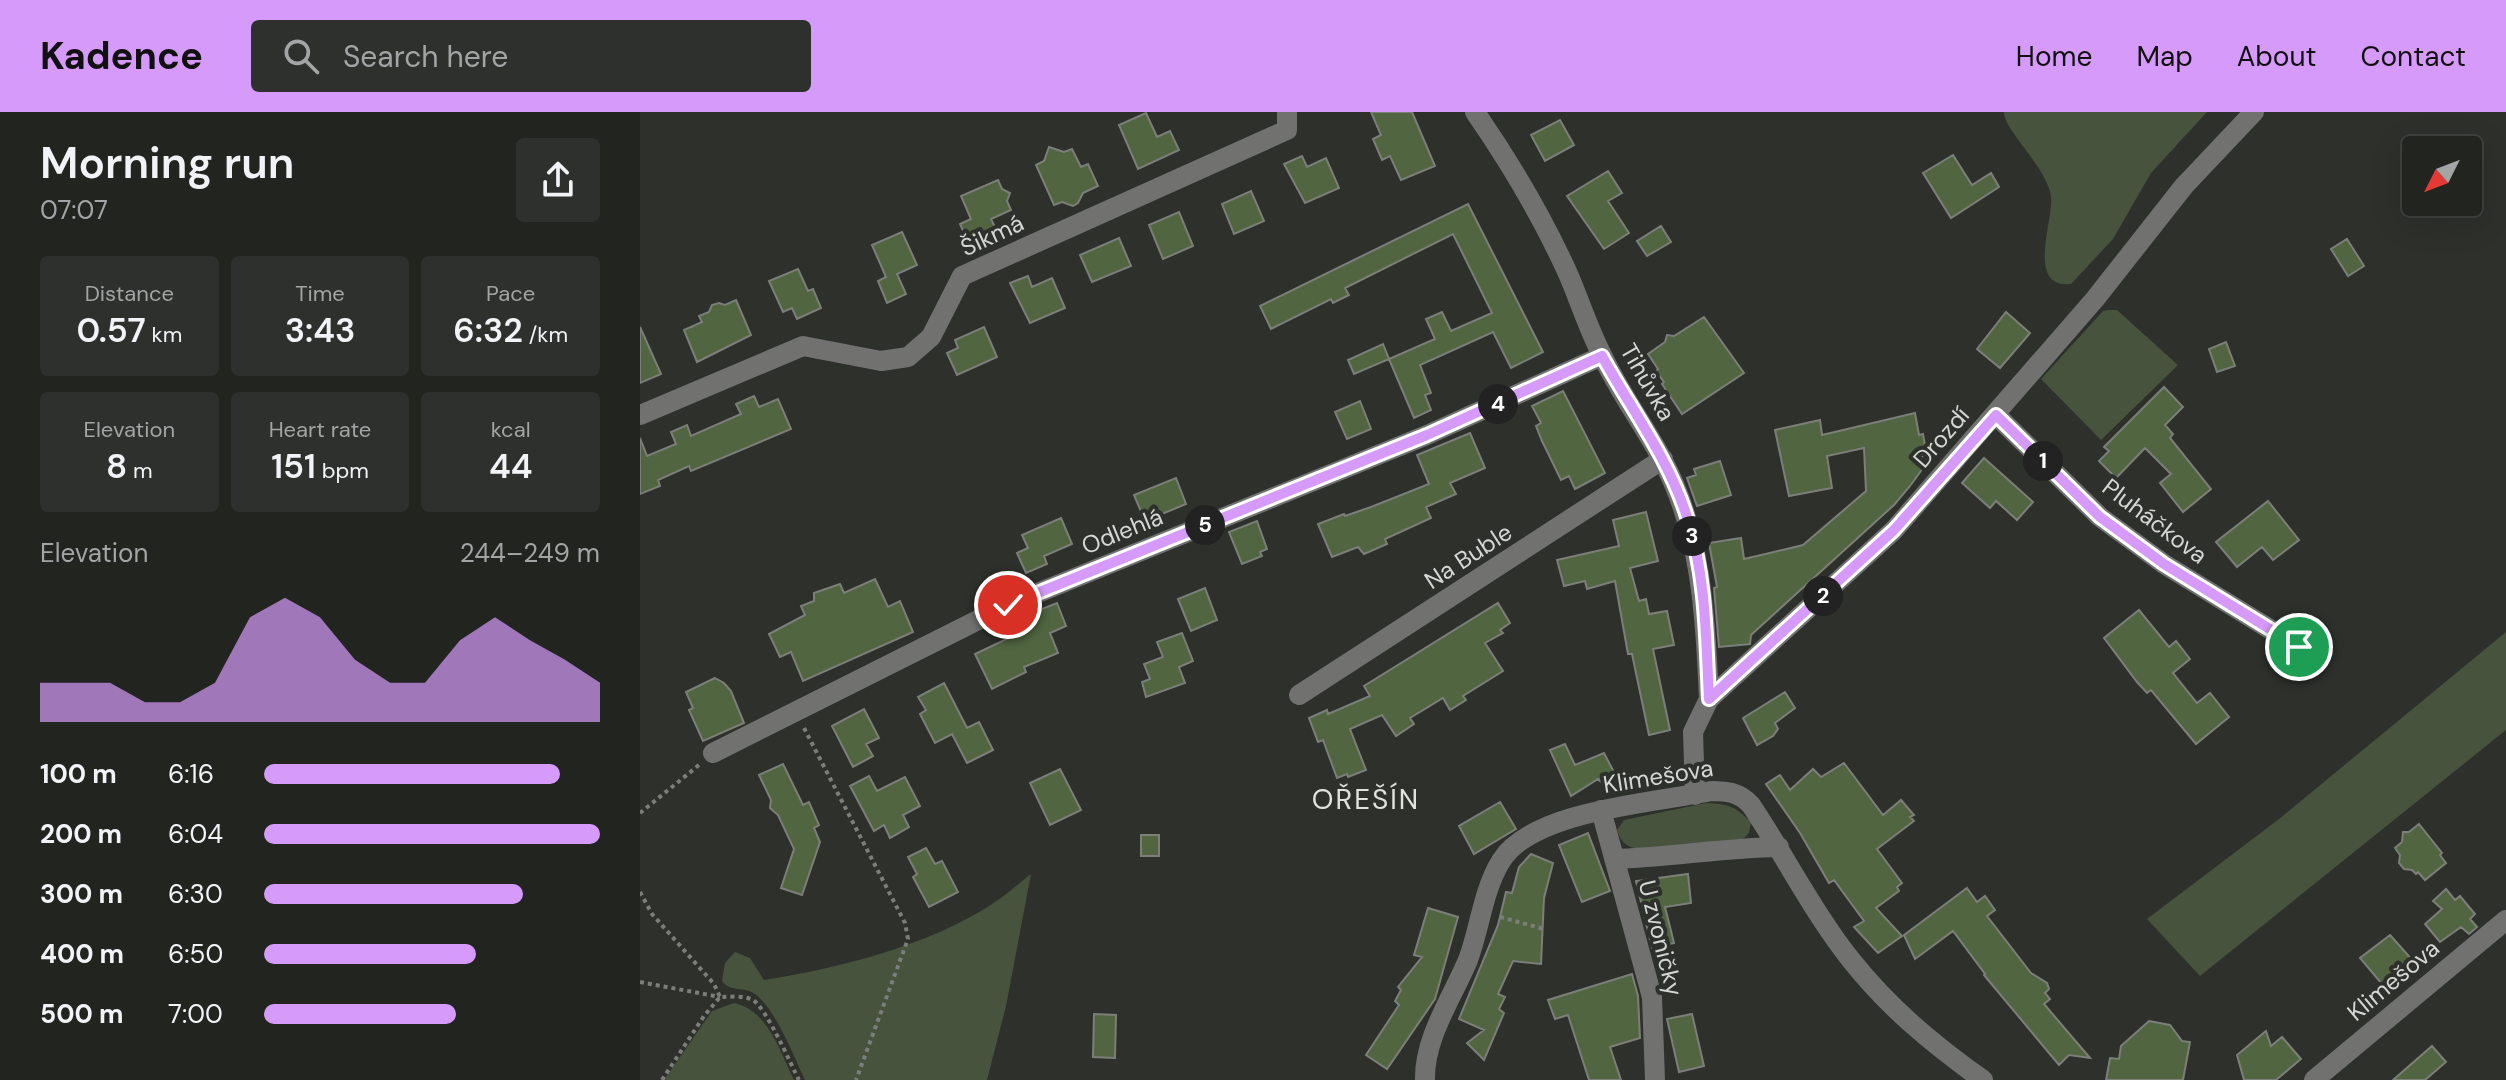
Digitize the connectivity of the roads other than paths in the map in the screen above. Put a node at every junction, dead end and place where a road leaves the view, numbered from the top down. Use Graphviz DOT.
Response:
graph roads {
  1 [pos="1287,112"];
  2 [pos="1475,112"];
  3 [pos="2254,112"];
  4 [pos="1602,356"];
  5 [pos="640,415"];
  6 [pos="1996,415"];
  7 [pos="1663,459"];
  8 [pos="2299,647"];
  9 [pos="1299,695"];
  10 [pos="1709,699"];
  11 [pos="713,753"];
  12 [pos="1695,795"];
  13 [pos="1601,810"];
  14 [pos="1779,847"];
  15 [pos="1614,859"];
  16 [pos="2506,920"];
  17 [pos="1425,1080"];
  18 [pos="1655,1080"];
  19 [pos="1983,1080"];
  20 [pos="2314,1080"];
  1 -- 5 [label="street, Šikmá"];
  2 -- 4 [label="street, Tihůvka"];
  3 -- 6 [label="street, Drozdí"];
  4 -- 7 [label="street, Tihůvka"];
  4 -- 11 [label="street, Odlehlá"];
  6 -- 8 [label="street, Pluháčkova"];
  6 -- 10 [label="street, Drozdí"];
  7 -- 9 [label="street, Na Buble"];
  7 -- 10 [label="street, Tihůvka"];
  10 -- 12 [label="street, Drozdí"];
  12 -- 13 [label="street, Klimešova"];
  12 -- 14 [label="street, Klimešova"];
  13 -- 15 [label="street, U zvoničky"];
  13 -- 17 [label="street, Klimešova"];
  14 -- 15 [label="street"];
  14 -- 19 [label="street, Klimešova"];
  15 -- 18 [label="street, U zvoničky"];
  16 -- 20 [label="street, Klimešova"];
}
